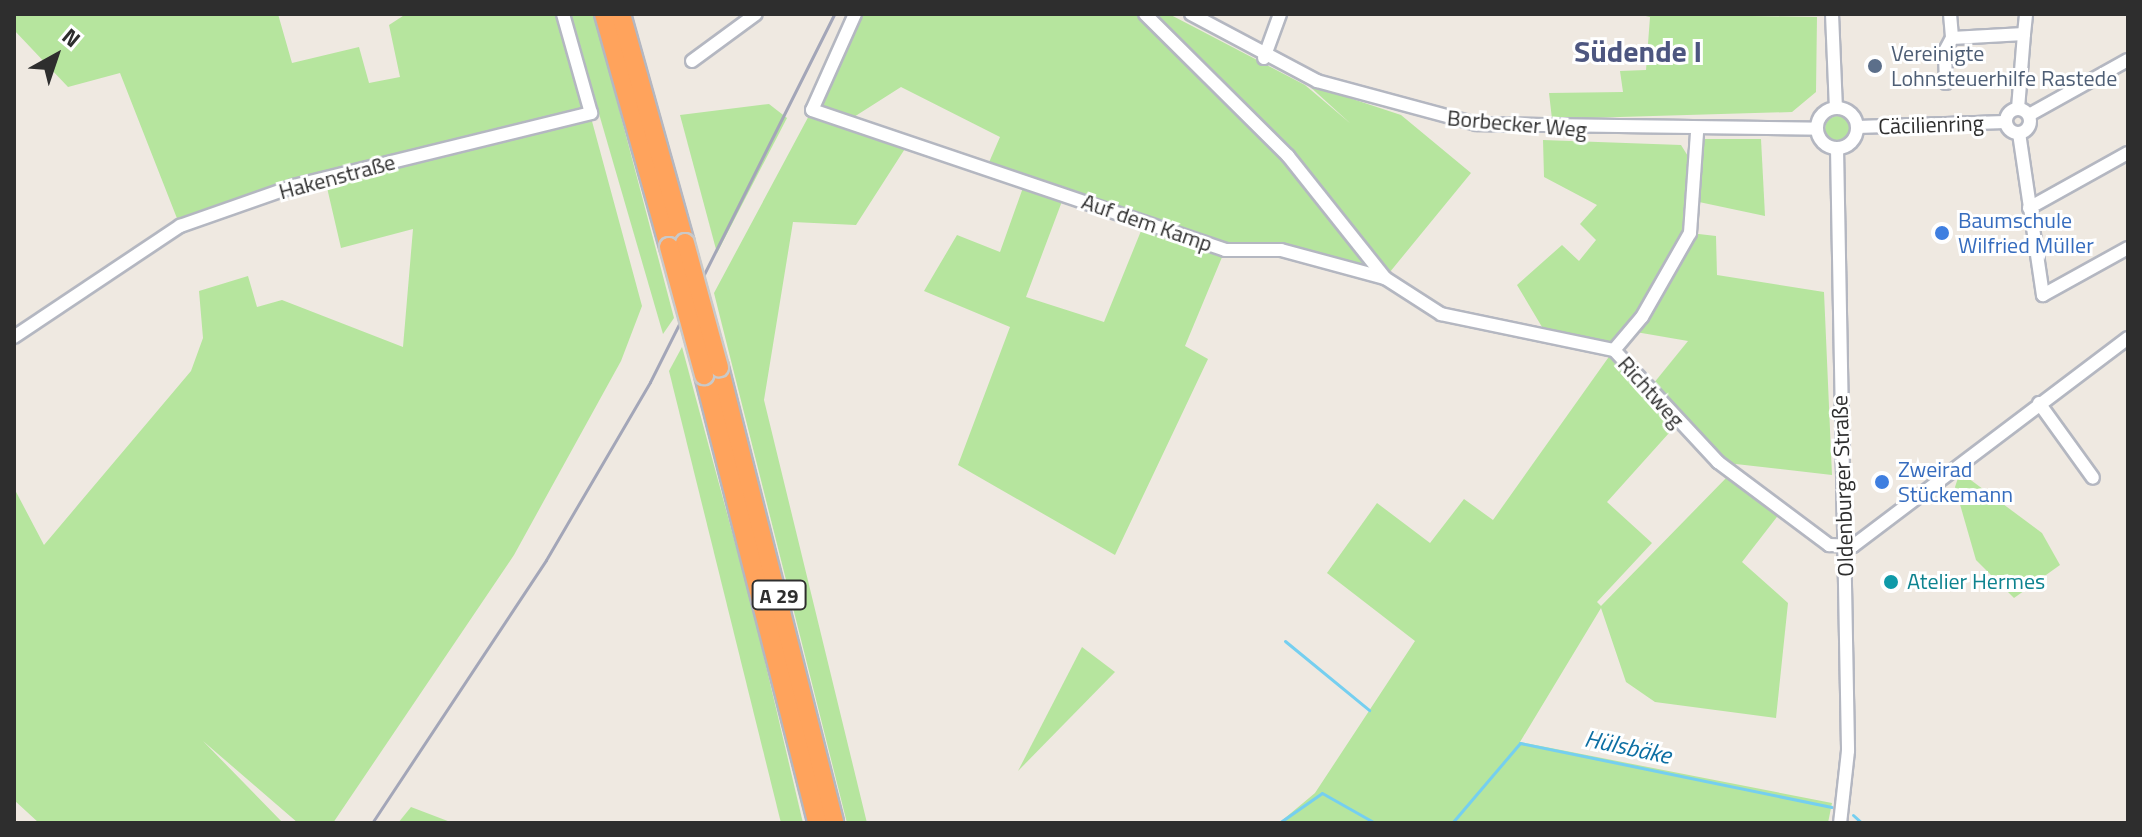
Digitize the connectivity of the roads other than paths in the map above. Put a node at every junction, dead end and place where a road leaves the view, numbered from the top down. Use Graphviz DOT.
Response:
graph roads {
  1 [pos="563,14"];
  2 [pos="604,14"];
  3 [pos="621,14"];
  4 [pos="756,14"];
  5 [pos="855,14"];
  6 [pos="1145,14"];
  7 [pos="1191,14"];
  8 [pos="1280,14"];
  9 [pos="1832,14"];
  10 [pos="1950,14"];
  11 [pos="2026,14"];
  12 [pos="2024,34"];
  13 [pos="1952,38"];
  14 [pos="1264,58"];
  15 [pos="2128,60"];
  16 [pos="692,61"];
  17 [pos="1946,83"];
  18 [pos="1836,108"];
  19 [pos="2023,112"];
  20 [pos="2005,122"];
  21 [pos="1857,127"];
  22 [pos="1817,129"];
  23 [pos="1697,132"];
  24 [pos="2019,133"];
  25 [pos="1837,148"];
  26 [pos="2128,153"];
  27 [pos="2029,208"];
  28 [pos="677,245"];
  29 [pos="2128,248"];
  30 [pos="1385,278"];
  31 [pos="14,337"];
  32 [pos="2128,338"];
  33 [pos="1614,350"];
  34 [pos="711,371"];
  35 [pos="2039,403"];
  36 [pos="2093,478"];
  37 [pos="1845,547"];
  38 [pos="817,823"];
  39 [pos="834,823"];
  40 [pos="1840,823"];
  1 -- 31 [label="street, Hakenstraße"];
  2 -- 28 [label="highway, A 29"];
  3 -- 28 [label="highway, A 29"];
  4 -- 16 [label="street"];
  5 -- 30 [label="street, Auf dem Kamp"];
  6 -- 30 [label="street"];
  7 -- 14 [label="street, Borbecker Weg"];
  8 -- 14 [label="street"];
  9 -- 18 [label="street"];
  10 -- 13 [label="street"];
  11 -- 12 [label="street"];
  12 -- 13 [label="street"];
  12 -- 19 [label="street"];
  13 -- 17 [label="street"];
  14 -- 23 [label="street, Borbecker Weg"];
  15 -- 19 [label="street, Cäcilienring"];
  18 -- 21 [label="street"];
  18 -- 22 [label="street"];
  19 -- 20 [label="street, Cäcilienring"];
  19 -- 24 [label="street"];
  20 -- 21 [label="street, Cäcilienring"];
  20 -- 24 [label="street, Cäcilienring"];
  21 -- 25 [label="street"];
  22 -- 23 [label="street, Borbecker Weg"];
  22 -- 25 [label="street"];
  23 -- 33 [label="street"];
  24 -- 27 [label="street"];
  25 -- 37 [label="street, Oldenburger Straße"];
  26 -- 27 [label="street"];
  27 -- 29 [label="street"];
  28 -- 34 [label="highway, A 29, bridge"];
  30 -- 33 [label="street, Richtweg"];
  32 -- 35 [label="street"];
  33 -- 37 [label="street, Richtweg"];
  34 -- 38 [label="highway, A 29"];
  34 -- 39 [label="highway, A 29"];
  35 -- 36 [label="street"];
  35 -- 37 [label="street"];
  37 -- 40 [label="street, Oldenburger Straße"];
}
